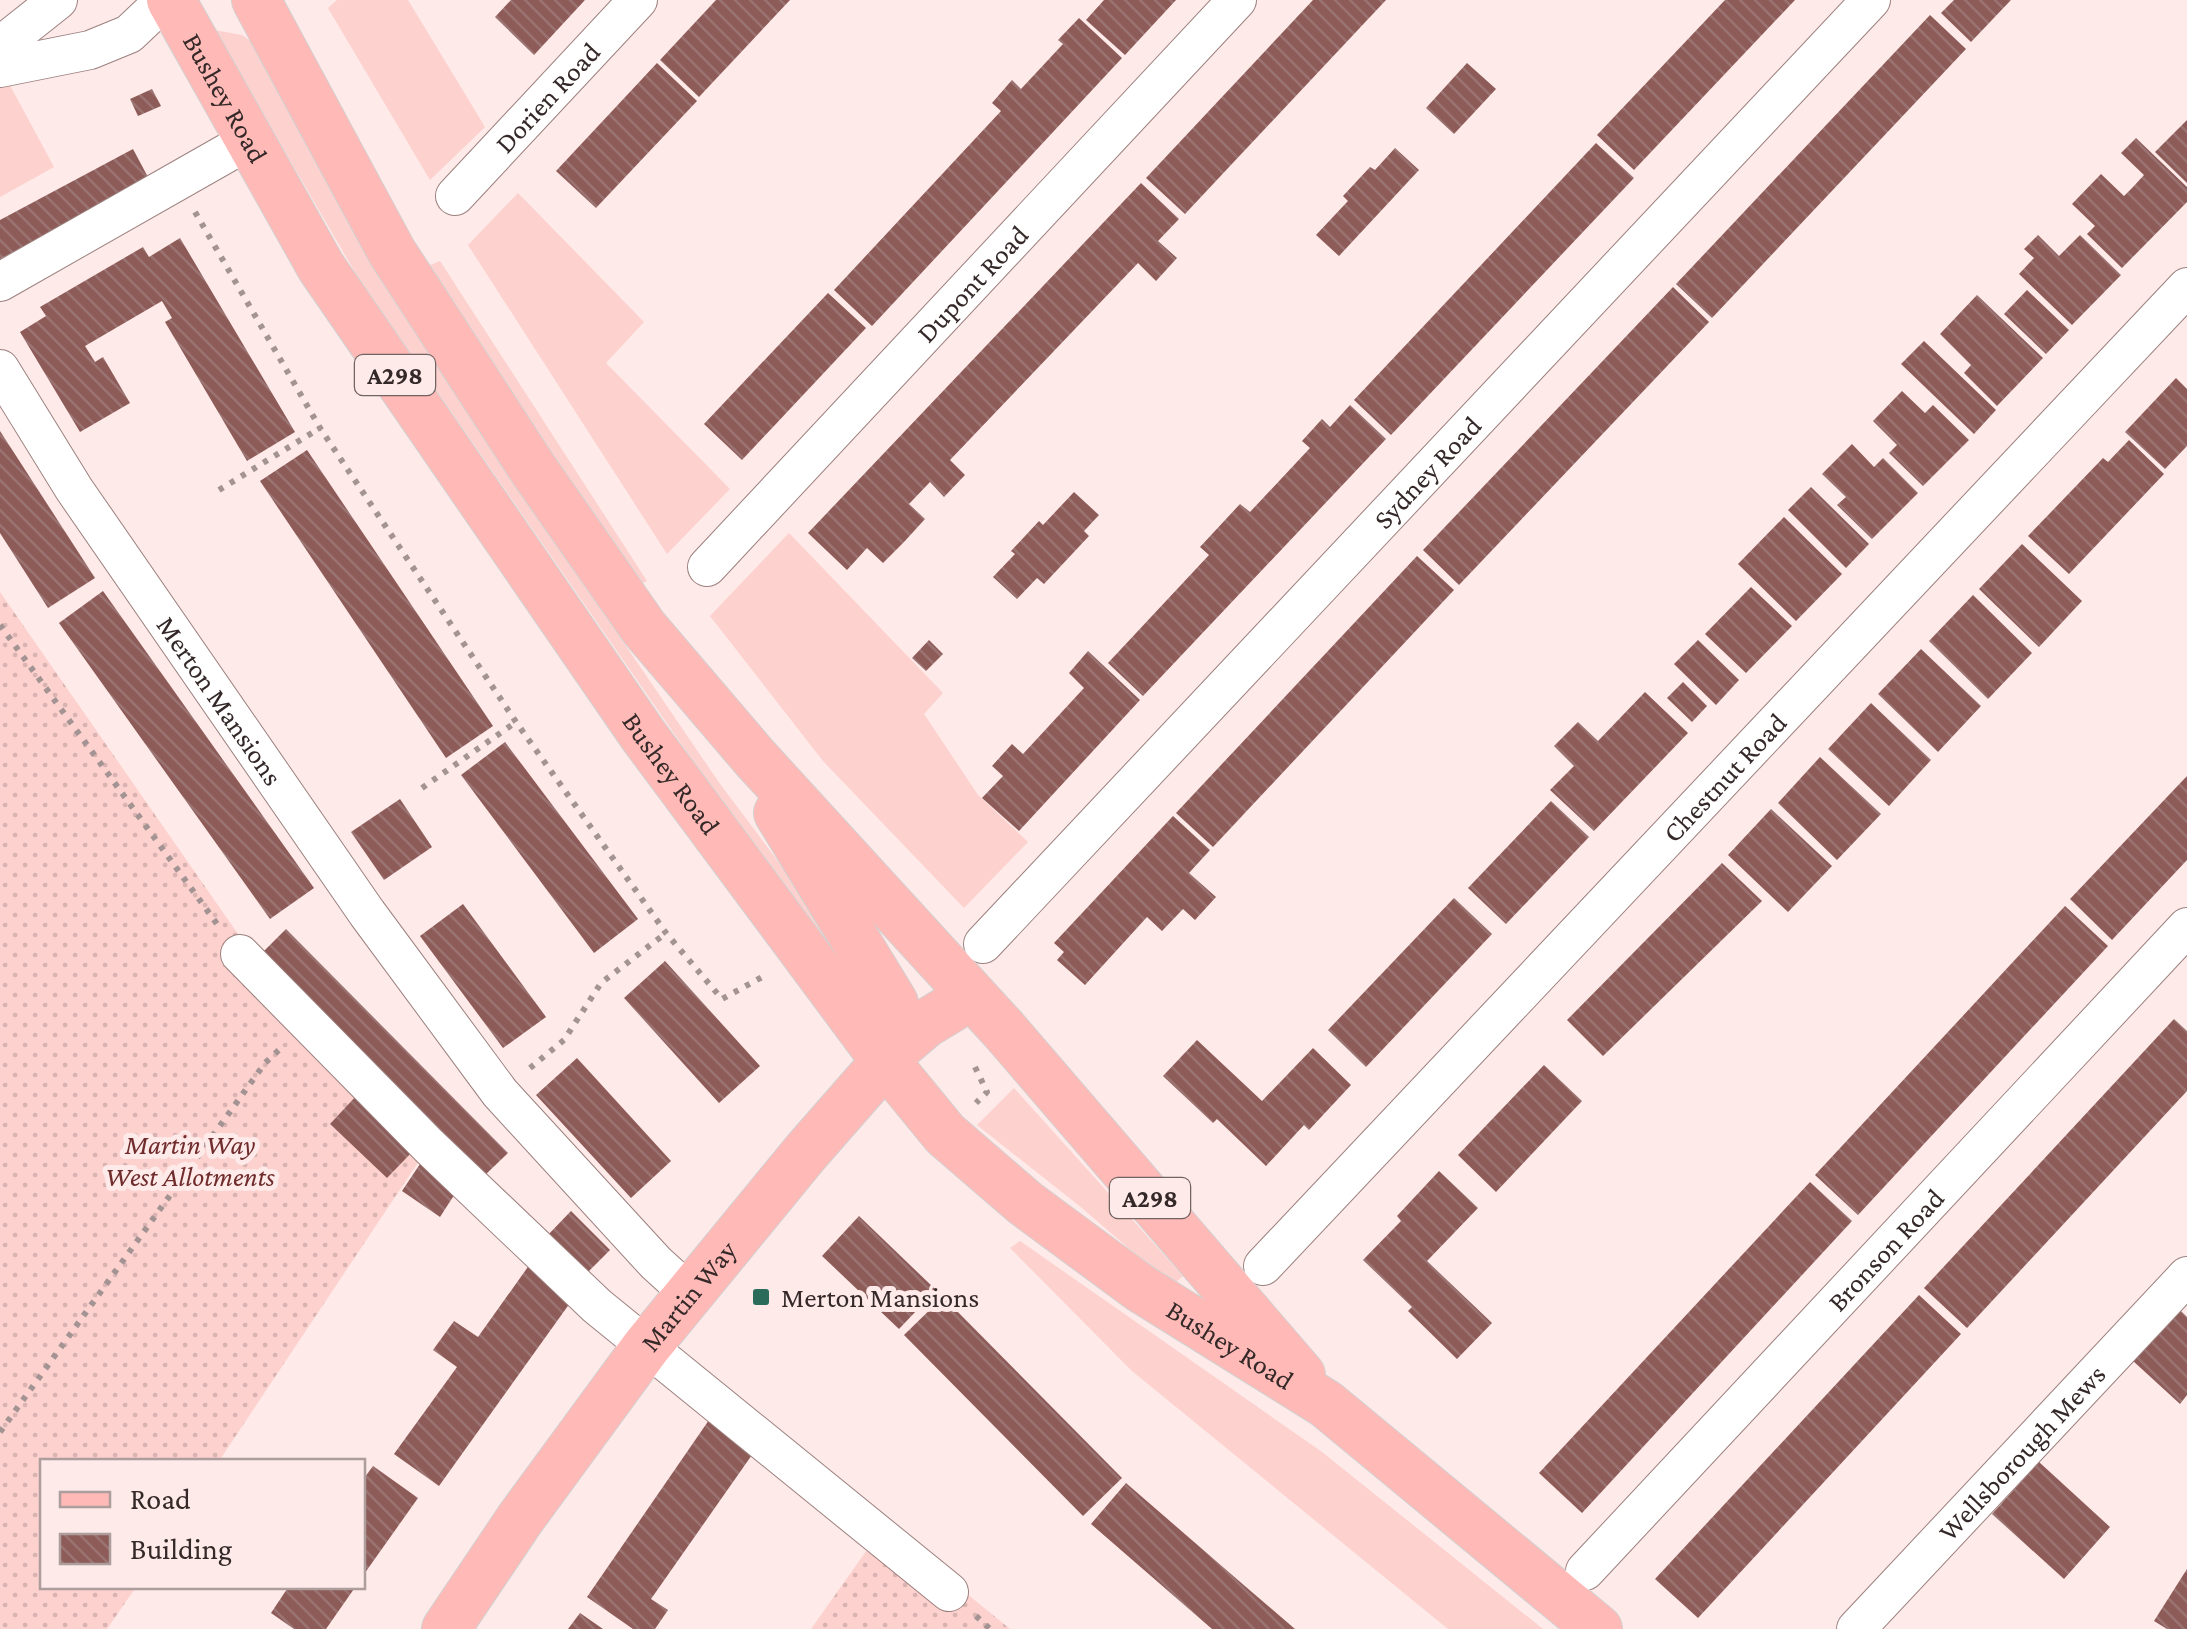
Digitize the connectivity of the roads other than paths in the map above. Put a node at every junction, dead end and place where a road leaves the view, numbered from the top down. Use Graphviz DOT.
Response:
graph roads {
  1 [pos="58,0"];
  2 [pos="168,0"];
  3 [pos="256,0"];
  4 [pos="638,0"];
  5 [pos="1238,0"];
  6 [pos="1871,0"];
  7 [pos="0,46"];
  8 [pos="0,68"];
  9 [pos="248,141"];
  10 [pos="455,196"];
  11 [pos="0,282"];
  12 [pos="2187,287"];
  13 [pos="0,369"];
  14 [pos="707,566"];
  15 [pos="755,758"];
  16 [pos="2187,928"];
  17 [pos="983,944"];
  18 [pos="240,954"];
  19 [pos="971,996"];
  20 [pos="892,1054"];
  21 [pos="1263,1266"];
  22 [pos="2187,1276"];
  23 [pos="688,1293"];
  24 [pos="646,1347"];
  25 [pos="1326,1404"];
  26 [pos="1585,1571"];
  27 [pos="949,1592"];
  28 [pos="446,1629"];
  29 [pos="1598,1629"];
  30 [pos="1856,1629"];
  1 -- 7 [label="street"];
  2 -- 8 [label="street"];
  2 -- 9 [label="main road, Bushey Road / A298"];
  3 -- 15 [label="main road, Bushey Road / A298"];
  4 -- 10 [label="street, Dorien Road"];
  5 -- 14 [label="street, Dupont Road"];
  6 -- 17 [label="street, Sydney Road"];
  9 -- 11 [label="street"];
  9 -- 20 [label="main road, Bushey Road / A298"];
  12 -- 21 [label="street, Chestnut Road"];
  13 -- 23 [label="street, Merton Mansions"];
  15 -- 19 [label="main road, Bushey Road / A298"];
  15 -- 20 [label="main road, Bushey Road"];
  16 -- 26 [label="street, Bronson Road"];
  18 -- 24 [label="street"];
  19 -- 20 [label="main road, Martin Way"];
  19 -- 25 [label="main road, Bushey Road / A298"];
  20 -- 23 [label="main road, Martin Way"];
  20 -- 25 [label="main road, Bushey Road / A298"];
  22 -- 30 [label="street, Wellsborough Mews"];
  23 -- 24 [label="main road, Martin Way"];
  24 -- 27 [label="street"];
  24 -- 28 [label="main road, Martin Way"];
  25 -- 29 [label="main road, Bushey Road / A298"];
}
